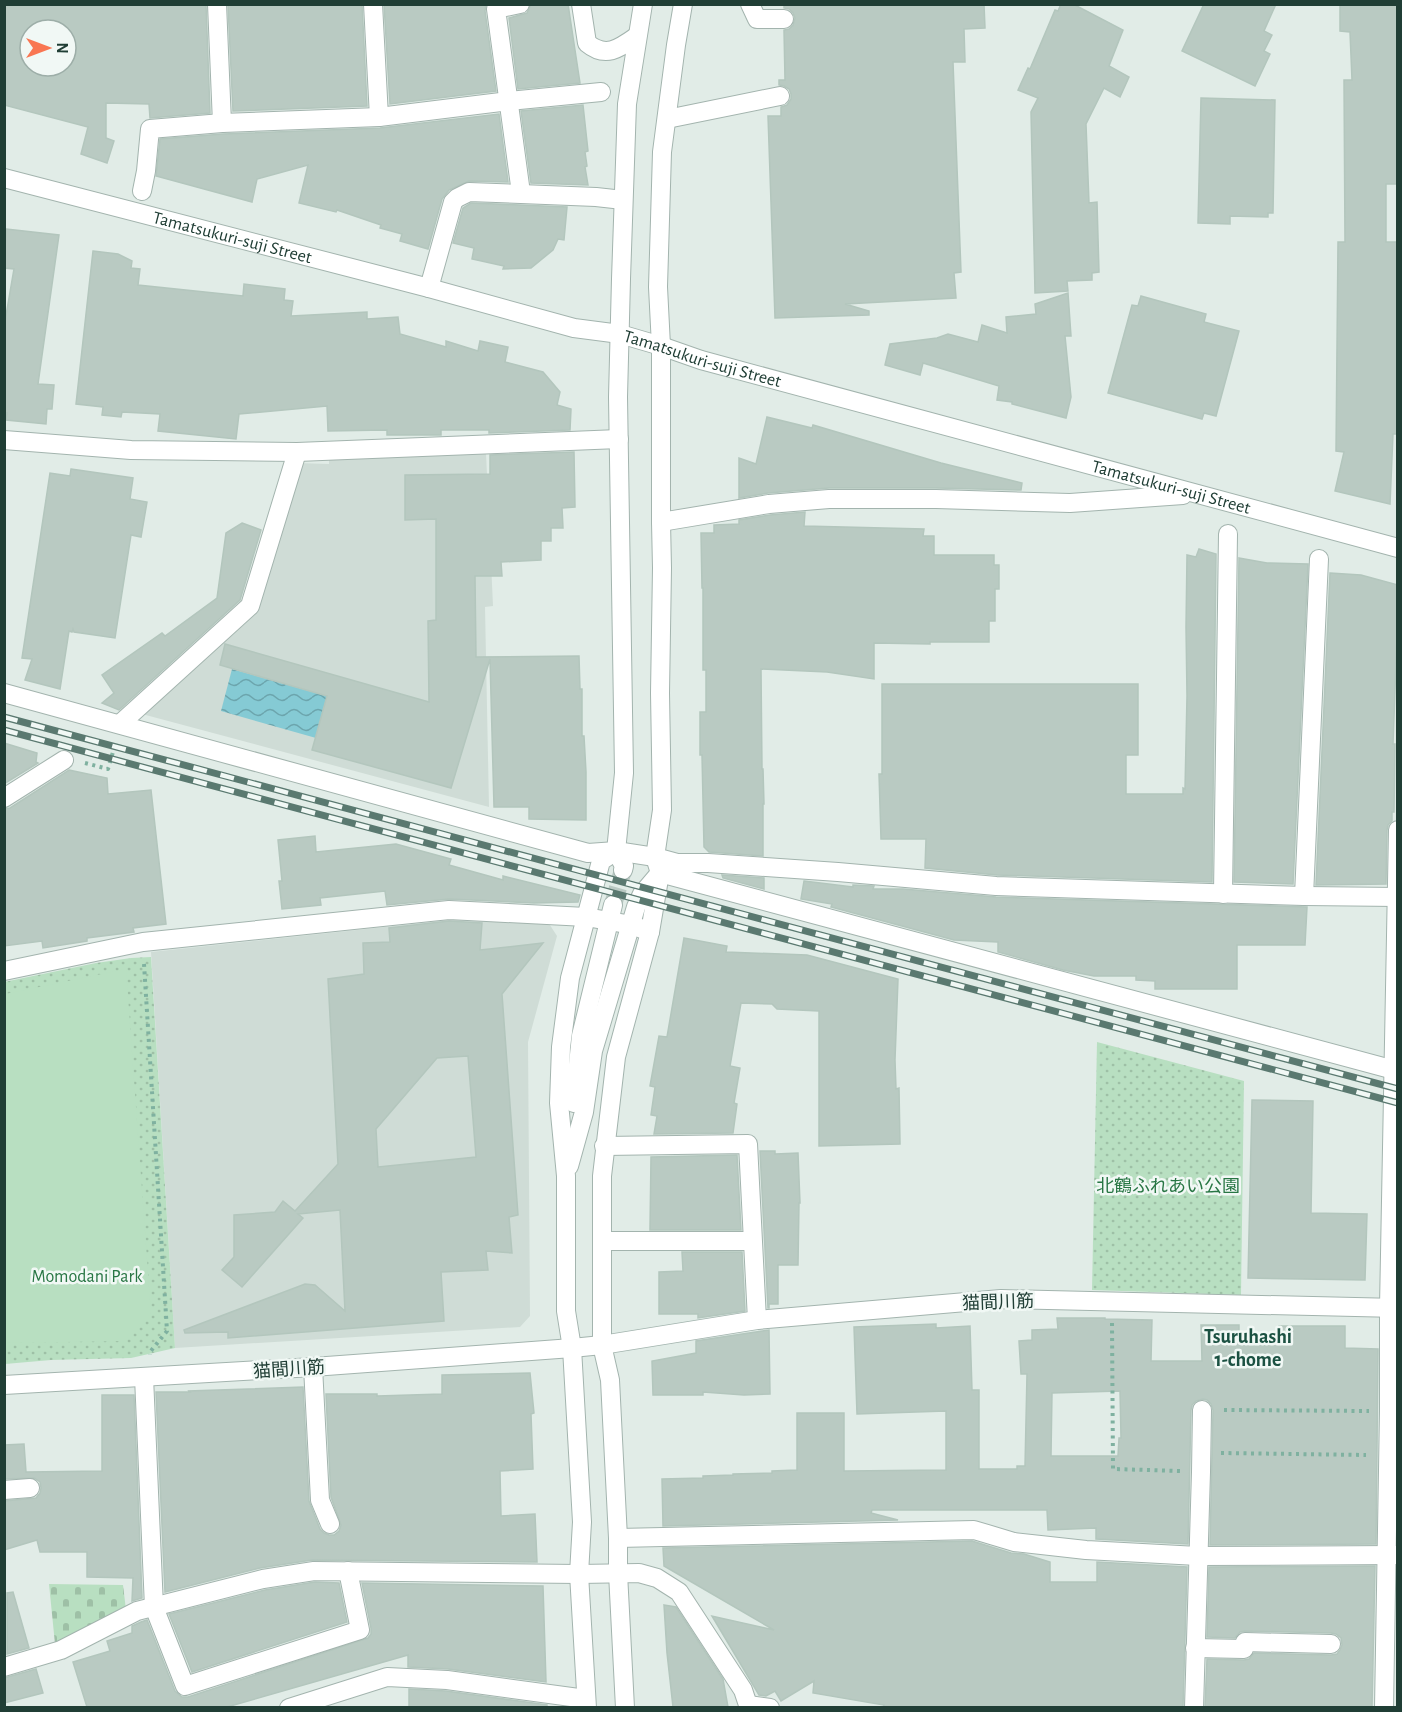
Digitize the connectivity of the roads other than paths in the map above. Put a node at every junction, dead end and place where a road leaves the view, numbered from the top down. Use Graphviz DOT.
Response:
graph roads {
  1 [pos="217,4"];
  2 [pos="374,4"];
  3 [pos="519,4"];
  4 [pos="581,4"];
  5 [pos="643,4"];
  6 [pos="683,4"];
  7 [pos="750,4"];
  8 [pos="784,20"];
  9 [pos="637,36"];
  10 [pos="602,92"];
  11 [pos="780,96"];
  12 [pos="509,101"];
  13 [pos="380,117"];
  14 [pos="667,119"];
  15 [pos="222,123"];
  16 [pos="4,178"];
  17 [pos="142,191"];
  18 [pos="521,193"];
  19 [pos="623,200"];
  20 [pos="429,288"];
  21 [pos="620,334"];
  22 [pos="661,346"];
  23 [pos="619,439"];
  24 [pos="4,440"];
  25 [pos="297,452"];
  26 [pos="1200,494"];
  27 [pos="661,522"];
  28 [pos="1228,534"];
  29 [pos="1398,548"];
  30 [pos="1319,559"];
  31 [pos="4,693"];
  32 [pos="120,724"];
  33 [pos="64,760"];
  34 [pos="4,798"];
  35 [pos="1398,830"];
  36 [pos="615,851"];
  37 [pos="658,865"];
  38 [pos="623,870"];
  39 [pos="1223,894"];
  40 [pos="1304,896"];
  41 [pos="1396,897"];
  42 [pos="611,913"];
  43 [pos="586,917"];
  44 [pos="632,926"];
  45 [pos="650,932"];
  46 [pos="4,971"];
  47 [pos="1395,1070"];
  48 [pos="604,1146"];
  49 [pos="566,1176"];
  50 [pos="752,1240"];
  51 [pos="602,1241"];
  52 [pos="1393,1307"];
  53 [pos="757,1320"];
  54 [pos="602,1345"];
  55 [pos="573,1348"];
  56 [pos="313,1367"];
  57 [pos="147,1377"];
  58 [pos="4,1385"];
  59 [pos="1202,1410"];
  60 [pos="1393,1455"];
  61 [pos="30,1488"];
  62 [pos="4,1490"];
  63 [pos="330,1524"];
  64 [pos="618,1538"];
  65 [pos="1392,1555"];
  66 [pos="1198,1556"];
  67 [pos="348,1571"];
  68 [pos="618,1573"];
  69 [pos="579,1574"];
  70 [pos="154,1607"];
  71 [pos="1331,1644"];
  72 [pos="1196,1648"];
  73 [pos="4,1667"];
  74 [pos="586,1703"];
  75 [pos="748,1706"];
  76 [pos="289,1707"];
  77 [pos="625,1707"];
  78 [pos="770,1707"];
  79 [pos="1194,1707"];
  80 [pos="1384,1707"];
  1 -- 15 [label="street"];
  2 -- 13 [label="street"];
  3 -- 12 [label="street"];
  4 -- 9 [label="street"];
  5 -- 9 [label="street"];
  6 -- 14 [label="street"];
  7 -- 8 [label="street"];
  9 -- 19 [label="street"];
  10 -- 12 [label="street"];
  11 -- 14 [label="street"];
  12 -- 13 [label="street"];
  12 -- 18 [label="street"];
  13 -- 15 [label="street"];
  14 -- 22 [label="street"];
  15 -- 17 [label="street"];
  16 -- 20 [label="street, Tamatsukuri-suji Street"];
  18 -- 19 [label="street"];
  18 -- 20 [label="street"];
  19 -- 21 [label="street"];
  20 -- 21 [label="street, Tamatsukuri-suji Street"];
  21 -- 22 [label="street, Tamatsukuri-suji Street"];
  21 -- 23 [label="street"];
  22 -- 26 [label="street, Tamatsukuri-suji Street"];
  22 -- 27 [label="street"];
  23 -- 25 [label="street"];
  23 -- 36 [label="street"];
  24 -- 25 [label="street"];
  25 -- 32 [label="street"];
  26 -- 27 [label="street"];
  26 -- 29 [label="street, Tamatsukuri-suji Street"];
  27 -- 37 [label="street"];
  28 -- 39 [label="street"];
  30 -- 40 [label="street"];
  31 -- 32 [label="street"];
  32 -- 36 [label="street"];
  33 -- 34 [label="street"];
  35 -- 41 [label="street"];
  36 -- 37 [label="street"];
  36 -- 38 [label="street"];
  36 -- 43 [label="street"];
  37 -- 39 [label="street"];
  37 -- 44 [label="street"];
  37 -- 45 [label="street"];
  37 -- 47 [label="street"];
  39 -- 40 [label="street"];
  40 -- 41 [label="street"];
  41 -- 47 [label="street"];
  42 -- 43 [label="street"];
  42 -- 44 [label="street"];
  42 -- 49 [label="street"];
  43 -- 46 [label="street"];
  43 -- 49 [label="street"];
  44 -- 45 [label="street"];
  44 -- 49 [label="street"];
  45 -- 48 [label="street"];
  47 -- 52 [label="street"];
  48 -- 50 [label="street"];
  48 -- 51 [label="street"];
  49 -- 55 [label="street"];
  50 -- 51 [label="street"];
  50 -- 53 [label="street"];
  51 -- 54 [label="street"];
  52 -- 53 [label="street, 猫間川筋"];
  52 -- 60 [label="street"];
  53 -- 54 [label="street, 猫間川筋"];
  54 -- 55 [label="street, 猫間川筋"];
  54 -- 64 [label="street"];
  55 -- 56 [label="street, 猫間川筋"];
  55 -- 69 [label="street"];
  56 -- 57 [label="street, 猫間川筋"];
  56 -- 63 [label="street"];
  57 -- 58 [label="street, 猫間川筋"];
  57 -- 70 [label="street"];
  59 -- 66 [label="street"];
  60 -- 65 [label="street"];
  61 -- 62 [label="street"];
  64 -- 66 [label="street"];
  64 -- 68 [label="street"];
  65 -- 66 [label="street"];
  65 -- 80 [label="street"];
  66 -- 72 [label="street"];
  67 -- 69 [label="street"];
  67 -- 70 [label="street"];
  67 -- 70 [label="street"];
  68 -- 69 [label="street"];
  68 -- 75 [label="street"];
  68 -- 77 [label="street"];
  69 -- 74 [label="street"];
  70 -- 73 [label="street"];
  71 -- 72 [label="street"];
  72 -- 79 [label="street"];
  74 -- 76 [label="street"];
  75 -- 78 [label="street"];
}
